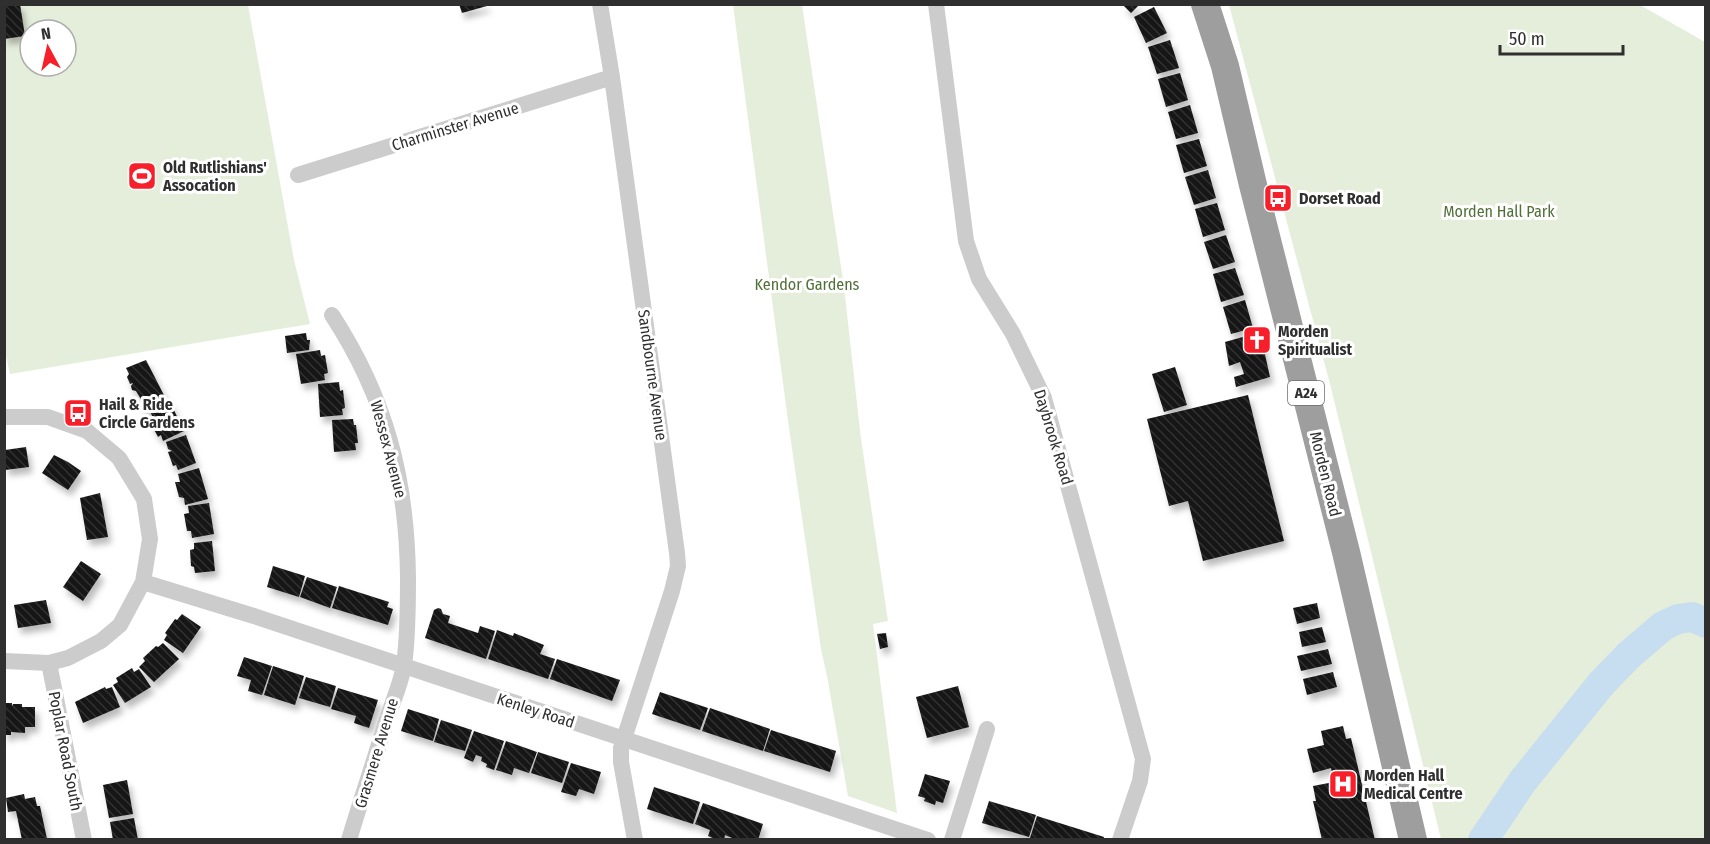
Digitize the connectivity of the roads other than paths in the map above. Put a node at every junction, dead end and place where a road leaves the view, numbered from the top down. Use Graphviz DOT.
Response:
graph roads {
  1 [pos="600,4"];
  2 [pos="936,4"];
  3 [pos="1206,5"];
  4 [pos="612,77"];
  5 [pos="298,175"];
  6 [pos="332,315"];
  7 [pos="4,417"];
  8 [pos="143,582"];
  9 [pos="4,661"];
  10 [pos="49,663"];
  11 [pos="403,666"];
  12 [pos="987,729"];
  13 [pos="624,739"];
  14 [pos="1414,839"];
  15 [pos="84,840"];
  16 [pos="349,840"];
  17 [pos="635,840"];
  18 [pos="928,840"];
  19 [pos="952,840"];
  20 [pos="1120,840"];
  1 -- 4 [label="street, Sandbourne Avenue"];
  2 -- 20 [label="street, Daybrook Road"];
  3 -- 14 [label="highway, Morden Road / A24"];
  4 -- 5 [label="street, Charminster Avenue"];
  4 -- 13 [label="street, Sandbourne Avenue"];
  6 -- 11 [label="street, Wessex Avenue"];
  7 -- 8 [label="street"];
  8 -- 10 [label="street"];
  8 -- 11 [label="street, Kenley Road"];
  9 -- 10 [label="street"];
  10 -- 15 [label="street, Poplar Road South"];
  11 -- 13 [label="street, Kenley Road"];
  11 -- 16 [label="street, Grasmere Avenue"];
  12 -- 19 [label="street"];
  13 -- 17 [label="street, Sandbourne Avenue"];
  13 -- 18 [label="street, Kenley Road"];
}
